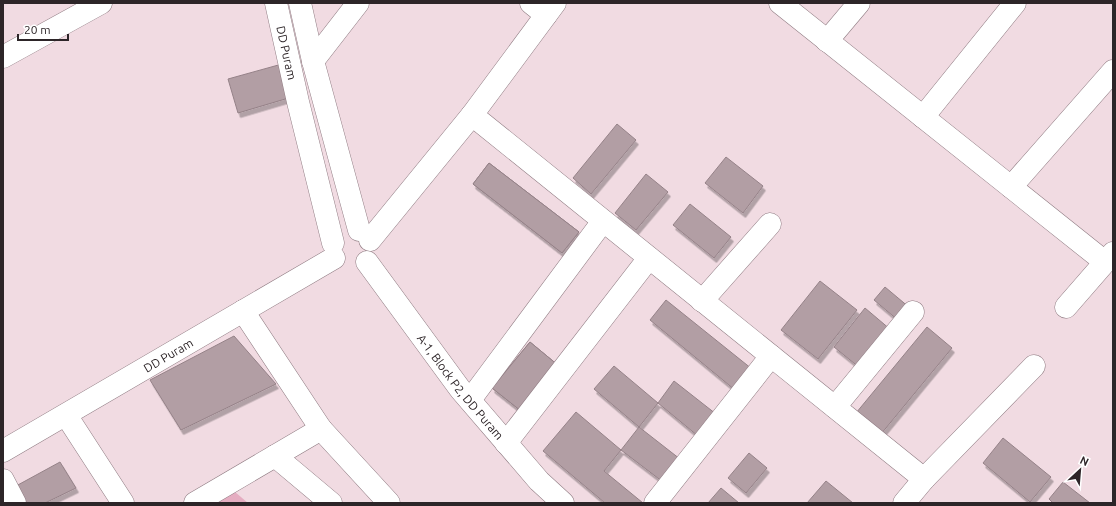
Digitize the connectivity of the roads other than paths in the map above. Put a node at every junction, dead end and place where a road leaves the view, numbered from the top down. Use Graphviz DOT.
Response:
graph roads {
  1 [pos="101,3"];
  2 [pos="276,3"];
  3 [pos="300,3"];
  4 [pos="358,3"];
  5 [pos="780,3"];
  6 [pos="859,3"];
  7 [pos="1015,3"];
  8 [pos="544,7"];
  9 [pos="827,41"];
  10 [pos="3,57"];
  11 [pos="313,61"];
  12 [pos="1113,71"];
  13 [pos="472,115"];
  14 [pos="923,117"];
  15 [pos="1011,187"];
  16 [pos="603,220"];
  17 [pos="770,224"];
  18 [pos="364,235"];
  19 [pos="333,250"];
  20 [pos="649,258"];
  21 [pos="1109,258"];
  22 [pos="367,262"];
  23 [pos="702,301"];
  24 [pos="1066,308"];
  25 [pos="243,311"];
  26 [pos="913,312"];
  27 [pos="771,356"];
  28 [pos="1034,366"];
  29 [pos="470,400"];
  30 [pos="834,407"];
  31 [pos="66,415"];
  32 [pos="321,429"];
  33 [pos="506,443"];
  34 [pos="3,451"];
  35 [pos="275,456"];
  36 [pos="924,479"];
  37 [pos="3,480"];
  38 [pos="15,503"];
  39 [pos="123,503"];
  40 [pos="195,503"];
  41 [pos="331,503"];
  42 [pos="389,503"];
  43 [pos="563,503"];
  44 [pos="655,503"];
  45 [pos="904,503"];
  1 -- 10 [label="street"];
  2 -- 19 [label="street, DD Puram"];
  3 -- 11 [label="street, DD Puram"];
  4 -- 11 [label="street"];
  5 -- 9 [label="street"];
  6 -- 9 [label="street"];
  7 -- 14 [label="street"];
  8 -- 13 [label="street"];
  9 -- 14 [label="street"];
  11 -- 18 [label="street, DD Puram"];
  12 -- 15 [label="street"];
  13 -- 16 [label="street"];
  13 -- 18 [label="street"];
  14 -- 15 [label="street"];
  15 -- 21 [label="street"];
  16 -- 20 [label="street"];
  16 -- 29 [label="street"];
  17 -- 23 [label="street"];
  18 -- 19 [label="street"];
  18 -- 22 [label="street"];
  19 -- 22 [label="street"];
  19 -- 25 [label="street, DD Puram"];
  20 -- 23 [label="street"];
  20 -- 33 [label="street"];
  21 -- 24 [label="street"];
  22 -- 29 [label="street, A-1, Block P2, DD Puram"];
  23 -- 27 [label="street"];
  25 -- 31 [label="street, DD Puram"];
  25 -- 32 [label="street"];
  26 -- 30 [label="street"];
  27 -- 30 [label="street"];
  27 -- 44 [label="street"];
  28 -- 36 [label="street"];
  29 -- 33 [label="street, A-1, Block P2, DD Puram"];
  30 -- 36 [label="street"];
  31 -- 34 [label="street, DD Puram"];
  31 -- 39 [label="street"];
  32 -- 35 [label="street"];
  32 -- 42 [label="street"];
  33 -- 43 [label="street, A-1, Block P2, DD Puram"];
  35 -- 40 [label="street"];
  35 -- 41 [label="street"];
  36 -- 45 [label="street"];
  37 -- 38 [label="street"];
}
